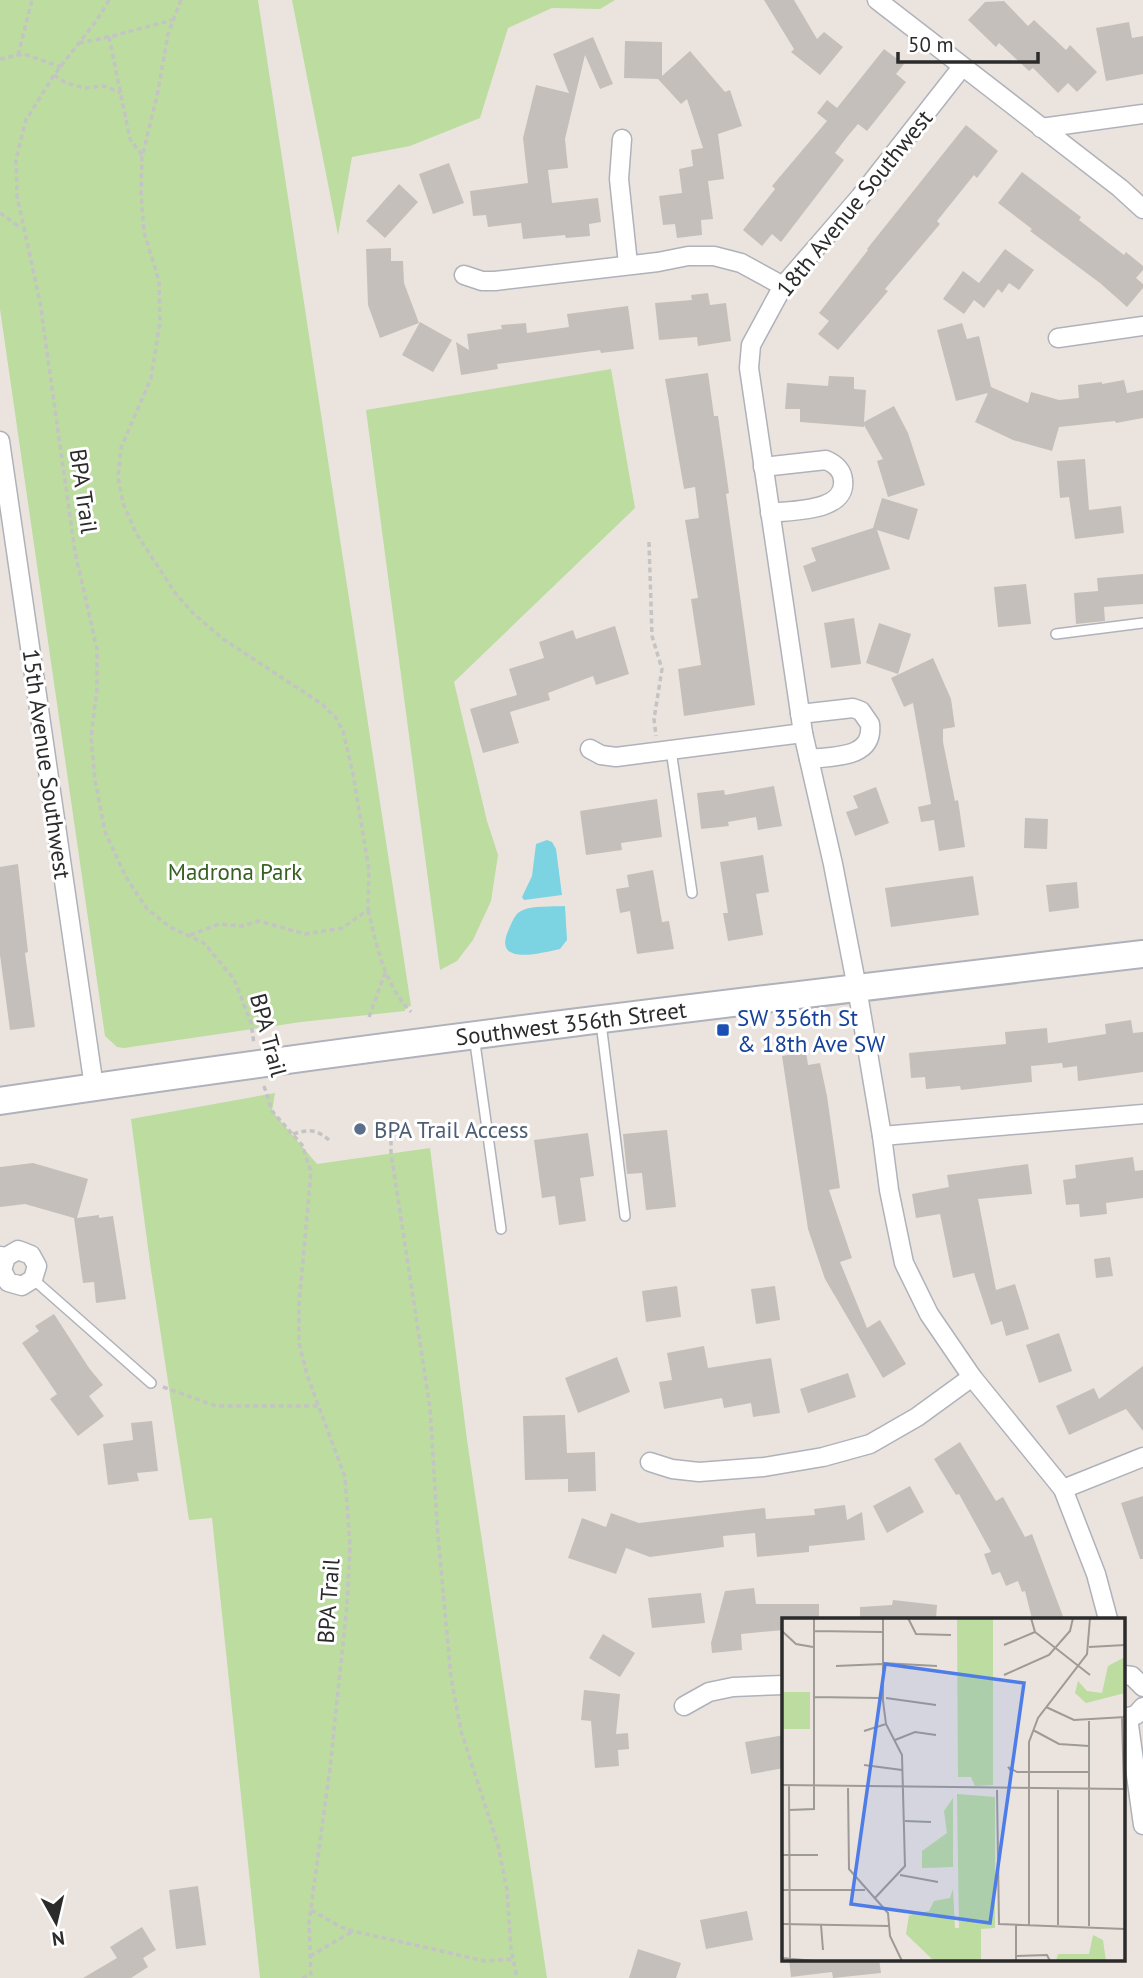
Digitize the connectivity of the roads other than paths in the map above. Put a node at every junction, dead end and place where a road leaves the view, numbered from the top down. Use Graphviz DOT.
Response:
graph roads {
  1 [pos="877,0"];
  2 [pos="962,68"];
  3 [pos="1143,114"];
  4 [pos="1041,128"];
  5 [pos="622,139"];
  6 [pos="1143,209"];
  7 [pos="628,264"];
  8 [pos="464,275"];
  9 [pos="783,286"];
  10 [pos="1143,326"];
  11 [pos="1058,338"];
  12 [pos="0,441"];
  13 [pos="763,467"];
  14 [pos="770,513"];
  15 [pos="1143,623"];
  16 [pos="1056,634"];
  17 [pos="800,714"];
  18 [pos="803,733"];
  19 [pos="590,749"];
  20 [pos="664,751"];
  21 [pos="809,759"];
  22 [pos="692,893"];
  23 [pos="1143,954"];
  24 [pos="856,988"];
  25 [pos="600,1019"];
  26 [pos="474,1036"];
  27 [pos="94,1087"];
  28 [pos="0,1101"];
  29 [pos="1143,1114"];
  30 [pos="883,1136"];
  31 [pos="625,1216"];
  32 [pos="501,1229"];
  33 [pos="3,1257"];
  34 [pos="33,1279"];
  35 [pos="972,1377"];
  36 [pos="151,1383"];
  37 [pos="1143,1457"];
  38 [pos="650,1462"];
  39 [pos="1063,1489"];
  40 [pos="1108,1618"];
  41 [pos="1126,1675"];
  42 [pos="782,1685"];
  43 [pos="1143,1687"];
  44 [pos="684,1706"];
  45 [pos="1143,1707"];
  46 [pos="1126,1718"];
  47 [pos="1143,1825"];
  1 -- 2 [label="street"];
  2 -- 4 [label="street"];
  2 -- 9 [label="street, 18th Avenue Southwest"];
  3 -- 4 [label="street"];
  4 -- 6 [label="street"];
  5 -- 7 [label="street"];
  7 -- 8 [label="street"];
  7 -- 9 [label="street"];
  9 -- 13 [label="street, 18th Avenue Southwest"];
  10 -- 11 [label="street"];
  12 -- 27 [label="street, 15th Avenue Southwest"];
  13 -- 14 [label="street, 18th Avenue Southwest"];
  13 -- 14 [label="street"];
  14 -- 17 [label="street, 18th Avenue Southwest"];
  15 -- 16 [label="lane"];
  17 -- 18 [label="street, 18th Avenue Southwest"];
  17 -- 21 [label="street"];
  18 -- 20 [label="street"];
  18 -- 21 [label="street, 18th Avenue Southwest"];
  19 -- 20 [label="street"];
  20 -- 22 [label="lane"];
  21 -- 24 [label="street, 18th Avenue Southwest"];
  23 -- 24 [label="main road, Southwest 356th Street"];
  24 -- 25 [label="main road, Southwest 356th Street"];
  24 -- 30 [label="street, 18th Avenue Southwest"];
  25 -- 26 [label="main road, Southwest 356th Street"];
  25 -- 31 [label="lane"];
  26 -- 27 [label="main road, Southwest 356th Street"];
  26 -- 32 [label="lane"];
  27 -- 28 [label="main road, Southwest 356th Street"];
  29 -- 30 [label="street"];
  30 -- 35 [label="street, 18th Avenue Southwest"];
  33 -- 34 [label="street"];
  33 -- 34 [label="street"];
  34 -- 36 [label="lane"];
  35 -- 38 [label="street"];
  35 -- 39 [label="street, 18th Avenue Southwest"];
  37 -- 39 [label="street"];
  39 -- 40 [label="street, 18th Avenue Southwest"];
  41 -- 43 [label="street"];
  42 -- 44 [label="street"];
  45 -- 46 [label="street"];
  46 -- 47 [label="street"];
}
